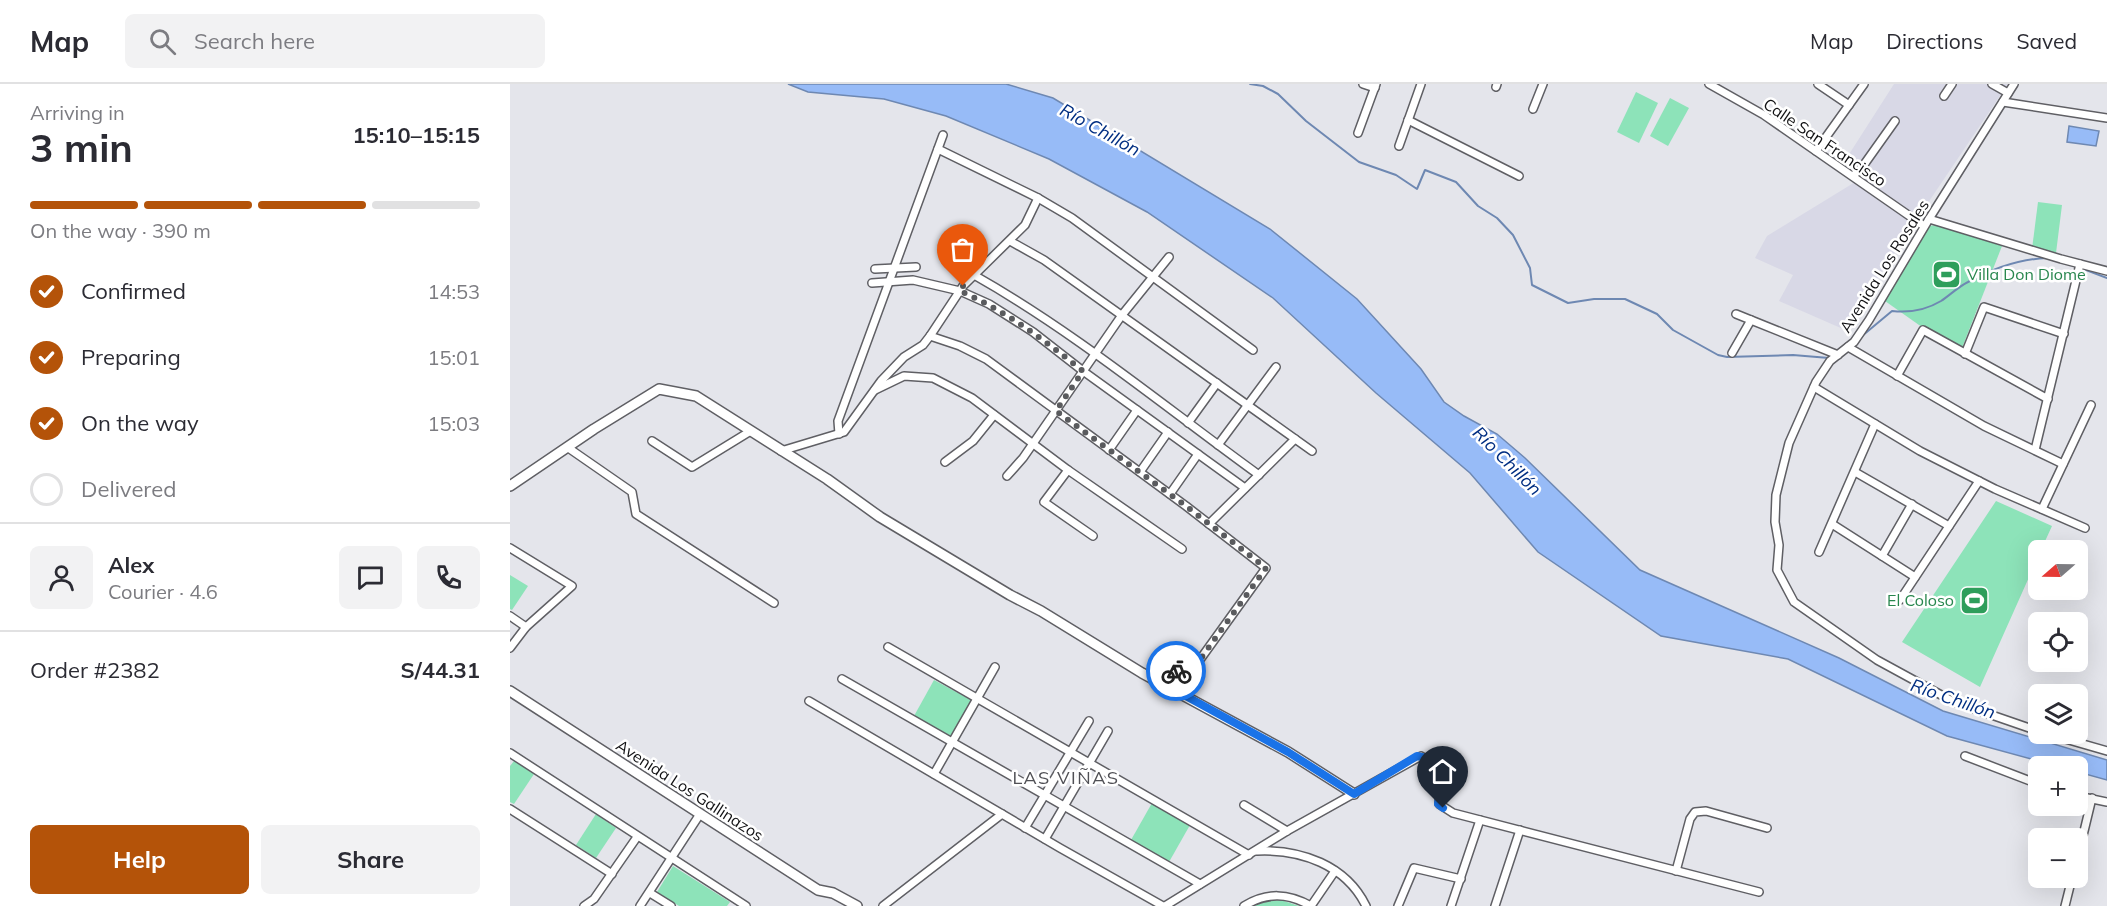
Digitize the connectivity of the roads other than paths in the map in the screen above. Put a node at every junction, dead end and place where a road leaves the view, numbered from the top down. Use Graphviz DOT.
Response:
graph roads {
  1 [pos="1363,84"];
  2 [pos="1421,84"];
  3 [pos="1543,84"];
  4 [pos="1709,84"];
  5 [pos="1818,84"];
  6 [pos="1864,84"];
  7 [pos="1952,84"];
  8 [pos="1992,84"];
  9 [pos="2014,84"];
  10 [pos="1375,86"];
  11 [pos="2008,93"];
  12 [pos="1944,96"];
  13 [pos="2003,102"];
  14 [pos="1850,105"];
  15 [pos="1533,109"];
  16 [pos="2107,118"];
  17 [pos="1408,120"];
  18 [pos="1896,121"];
  19 [pos="1358,134"];
  20 [pos="943,135"];
  21 [pos="1399,146"];
  22 [pos="938,149"];
  23 [pos="1816,152"];
  24 [pos="1519,176"];
  25 [pos="1853,176"];
  26 [pos="1038,198"];
  27 [pos="1927,222"];
  28 [pos="1010,241"];
  29 [pos="1169,257"];
  30 [pos="2080,264"];
  31 [pos="916,267"];
  32 [pos="894,268"];
  33 [pos="875,269"];
  34 [pos="2107,271"];
  35 [pos="974,275"];
  36 [pos="1153,277"];
  37 [pos="889,282"];
  38 [pos="872,283"];
  39 [pos="960,291"];
  40 [pos="1736,314"];
  41 [pos="1122,315"];
  42 [pos="1751,320"];
  43 [pos="2064,334"];
  44 [pos="930,336"];
  45 [pos="1848,347"];
  46 [pos="1253,350"];
  47 [pos="1732,353"];
  48 [pos="1095,354"];
  49 [pos="1965,354"];
  50 [pos="1838,355"];
  51 [pos="1276,367"];
  52 [pos="1083,371"];
  53 [pos="1897,376"];
  54 [pos="1216,383"];
  55 [pos="1814,387"];
  56 [pos="874,391"];
  57 [pos="2048,399"];
  58 [pos="1247,405"];
  59 [pos="2091,405"];
  60 [pos="1137,410"];
  61 [pos="1056,411"];
  62 [pos="994,415"];
  63 [pos="1188,423"];
  64 [pos="1875,424"];
  65 [pos="748,432"];
  66 [pos="1168,432"];
  67 [pos="839,434"];
  68 [pos="1295,439"];
  69 [pos="652,441"];
  70 [pos="1032,444"];
  71 [pos="1218,445"];
  72 [pos="567,447"];
  73 [pos="1109,450"];
  74 [pos="2035,450"];
  75 [pos="781,451"];
  76 [pos="1312,451"];
  77 [pos="1198,454"];
  78 [pos="945,462"];
  79 [pos="2063,464"];
  80 [pos="1068,470"];
  81 [pos="1140,472"];
  82 [pos="1855,472"];
  83 [pos="1258,475"];
  84 [pos="1007,476"];
  85 [pos="1978,481"];
  86 [pos="510,486"];
  87 [pos="1245,488"];
  88 [pos="1170,494"];
  89 [pos="1912,504"];
  90 [pos="2042,509"];
  91 [pos="1209,524"];
  92 [pos="1832,524"];
  93 [pos="1949,526"];
  94 [pos="2085,528"];
  95 [pos="1093,536"];
  96 [pos="510,548"];
  97 [pos="1182,549"];
  98 [pos="1819,552"];
  99 [pos="1882,556"];
  100 [pos="1915,577"];
  101 [pos="1900,600"];
  102 [pos="774,603"];
  103 [pos="510,616"];
  104 [pos="526,627"];
  105 [pos="888,647"];
  106 [pos="510,648"];
  107 [pos="995,667"];
  108 [pos="842,679"];
  109 [pos="1162,683"];
  110 [pos="510,691"];
  111 [pos="977,698"];
  112 [pos="809,701"];
  113 [pos="1089,721"];
  114 [pos="2028,727"];
  115 [pos="1108,731"];
  116 [pos="952,742"];
  117 [pos="2083,744"];
  118 [pos="2107,751"];
  119 [pos="1071,752"];
  120 [pos="510,753"];
  121 [pos="1965,756"];
  122 [pos="1089,763"];
  123 [pos="934,774"];
  124 [pos="2028,780"];
  125 [pos="1354,794"];
  126 [pos="1045,795"];
  127 [pos="2088,797"];
  128 [pos="2092,798"];
  129 [pos="2107,802"];
  130 [pos="1244,805"];
  131 [pos="1064,807"];
  132 [pos="510,809"];
  133 [pos="700,814"];
  134 [pos="1002,814"];
  135 [pos="1480,820"];
  136 [pos="1025,828"];
  137 [pos="1767,828"];
  138 [pos="2085,828"];
  139 [pos="1520,830"];
  140 [pos="1287,831"];
  141 [pos="637,837"];
  142 [pos="1045,839"];
  143 [pos="1252,853"];
  144 [pos="672,859"];
  145 [pos="1335,871"];
  146 [pos="1676,871"];
  147 [pos="612,874"];
  148 [pos="1461,879"];
  149 [pos="1200,884"];
  150 [pos="2070,888"];
  151 [pos="1759,892"];
  152 [pos="650,893"];
  153 [pos="736,903"];
  154 [pos="584,906"];
  155 [pos="640,906"];
  156 [pos="671,906"];
  157 [pos="746,906"];
  158 [pos="857,906"];
  159 [pos="884,906"];
  160 [pos="1164,906"];
  161 [pos="1244,906"];
  162 [pos="1366,906"];
  163 [pos="1398,906"];
  164 [pos="1451,906"];
  165 [pos="1495,906"];
  166 [pos="2065,906"];
  1 -- 10 [label="street"];
  2 -- 17 [label="street"];
  3 -- 15 [label="street"];
  4 -- 23 [label="street, Calle San Francisco"];
  5 -- 14 [label="street"];
  6 -- 14 [label="street"];
  7 -- 12 [label="street"];
  8 -- 11 [label="street"];
  9 -- 11 [label="street, Avenida Los Rosales"];
  10 -- 19 [label="street"];
  11 -- 13 [label="street, Avenida Los Rosales"];
  13 -- 16 [label="street"];
  13 -- 27 [label="street, Avenida Los Rosales"];
  14 -- 23 [label="street"];
  17 -- 21 [label="street"];
  17 -- 24 [label="street"];
  18 -- 25 [label="street"];
  20 -- 22 [label="street"];
  22 -- 26 [label="street"];
  22 -- 32 [label="street"];
  23 -- 25 [label="street, Calle San Francisco"];
  25 -- 27 [label="street, Calle San Francisco"];
  26 -- 28 [label="street"];
  26 -- 36 [label="street"];
  27 -- 30 [label="street, Calle San Francisco"];
  27 -- 45 [label="street, Avenida Los Rosales"];
  28 -- 35 [label="street"];
  28 -- 41 [label="street"];
  29 -- 36 [label="street"];
  30 -- 34 [label="street, Calle San Francisco"];
  30 -- 43 [label="street"];
  31 -- 32 [label="street"];
  32 -- 33 [label="street"];
  32 -- 37 [label="street"];
  35 -- 39 [label="street"];
  35 -- 48 [label="street"];
  36 -- 41 [label="street"];
  36 -- 46 [label="street"];
  37 -- 38 [label="street"];
  37 -- 39 [label="street"];
  37 -- 67 [label="street"];
  39 -- 44 [label="street"];
  39 -- 52 [label="street"];
  40 -- 42 [label="street"];
  41 -- 48 [label="street"];
  41 -- 54 [label="street"];
  42 -- 47 [label="street"];
  42 -- 50 [label="street"];
  43 -- 49 [label="street"];
  43 -- 57 [label="street"];
  44 -- 56 [label="street"];
  44 -- 61 [label="street"];
  45 -- 50 [label="street, Avenida Los Rosales"];
  45 -- 53 [label="street"];
  48 -- 52 [label="street"];
  48 -- 63 [label="street"];
  49 -- 53 [label="street"];
  49 -- 57 [label="street"];
  50 -- 55 [label="street, Avenida Los Rosales"];
  51 -- 58 [label="street"];
  52 -- 60 [label="street"];
  52 -- 61 [label="street"];
  53 -- 74 [label="street"];
  54 -- 58 [label="street"];
  54 -- 63 [label="street"];
  55 -- 64 [label="street"];
  55 -- 114 [label="street, Avenida Los Rosales"];
  56 -- 62 [label="street"];
  56 -- 67 [label="street"];
  57 -- 74 [label="street"];
  58 -- 68 [label="street"];
  58 -- 71 [label="street"];
  59 -- 79 [label="street"];
  60 -- 66 [label="street"];
  60 -- 73 [label="street"];
  61 -- 70 [label="street"];
  61 -- 73 [label="street"];
  62 -- 70 [label="street"];
  62 -- 78 [label="street"];
  63 -- 71 [label="street"];
  64 -- 82 [label="street"];
  64 -- 85 [label="street"];
  65 -- 69 [label="street"];
  65 -- 72 [label="street"];
  65 -- 75 [label="street"];
  66 -- 77 [label="street"];
  66 -- 81 [label="street"];
  67 -- 75 [label="street"];
  68 -- 76 [label="street"];
  68 -- 83 [label="street"];
  70 -- 80 [label="street"];
  70 -- 84 [label="street"];
  71 -- 83 [label="street"];
  72 -- 86 [label="street"];
  72 -- 102 [label="street"];
  73 -- 81 [label="street"];
  74 -- 79 [label="street"];
  75 -- 109 [label="street"];
  77 -- 87 [label="street"];
  77 -- 88 [label="street"];
  79 -- 90 [label="street"];
  80 -- 95 [label="street"];
  80 -- 97 [label="street"];
  81 -- 88 [label="street"];
  82 -- 89 [label="street"];
  82 -- 92 [label="street"];
  83 -- 87 [label="street"];
  85 -- 90 [label="street"];
  85 -- 93 [label="street"];
  87 -- 91 [label="street"];
  88 -- 91 [label="street"];
  89 -- 93 [label="street"];
  89 -- 99 [label="street"];
  90 -- 94 [label="street"];
  91 -- 109 [label="street"];
  92 -- 98 [label="street"];
  92 -- 99 [label="street"];
  93 -- 100 [label="street"];
  96 -- 104 [label="street"];
  99 -- 100 [label="street"];
  100 -- 101 [label="street"];
  103 -- 104 [label="street"];
  104 -- 106 [label="street"];
  105 -- 111 [label="street"];
  107 -- 111 [label="street"];
  108 -- 116 [label="street"];
  109 -- 125 [label="street"];
  110 -- 133 [label="street, Avenida Los Gallinazos"];
  111 -- 116 [label="street"];
  111 -- 119 [label="street"];
  112 -- 123 [label="street"];
  113 -- 119 [label="street"];
  115 -- 122 [label="street"];
  116 -- 123 [label="street"];
  116 -- 126 [label="street"];
  117 -- 118 [label="street"];
  119 -- 122 [label="street"];
  119 -- 126 [label="street"];
  120 -- 141 [label="street"];
  121 -- 124 [label="street"];
  122 -- 131 [label="street"];
  122 -- 143 [label="street"];
  123 -- 134 [label="street"];
  125 -- 135 [label="street"];
  125 -- 140 [label="street"];
  126 -- 131 [label="street"];
  126 -- 136 [label="street"];
  127 -- 128 [label="street"];
  128 -- 129 [label="street"];
  128 -- 138 [label="street"];
  130 -- 140 [label="street"];
  131 -- 142 [label="street"];
  131 -- 149 [label="street"];
  132 -- 147 [label="street"];
  133 -- 144 [label="street"];
  133 -- 158 [label="street, Avenida Los Gallinazos"];
  134 -- 136 [label="street"];
  134 -- 159 [label="street"];
  135 -- 139 [label="street"];
  135 -- 148 [label="street"];
  136 -- 142 [label="street"];
  137 -- 146 [label="street"];
  139 -- 146 [label="street"];
  139 -- 165 [label="street"];
  140 -- 143 [label="street"];
  141 -- 144 [label="street"];
  141 -- 147 [label="street"];
  142 -- 160 [label="street"];
  143 -- 145 [label="street"];
  143 -- 149 [label="street"];
  144 -- 152 [label="street"];
  144 -- 153 [label="street"];
  145 -- 161 [label="street"];
  145 -- 162 [label="street"];
  146 -- 151 [label="street"];
  147 -- 154 [label="street"];
  148 -- 163 [label="street"];
  148 -- 164 [label="street"];
  149 -- 160 [label="street"];
  150 -- 166 [label="street"];
  152 -- 155 [label="street"];
  152 -- 156 [label="street"];
  153 -- 157 [label="street"];
}
